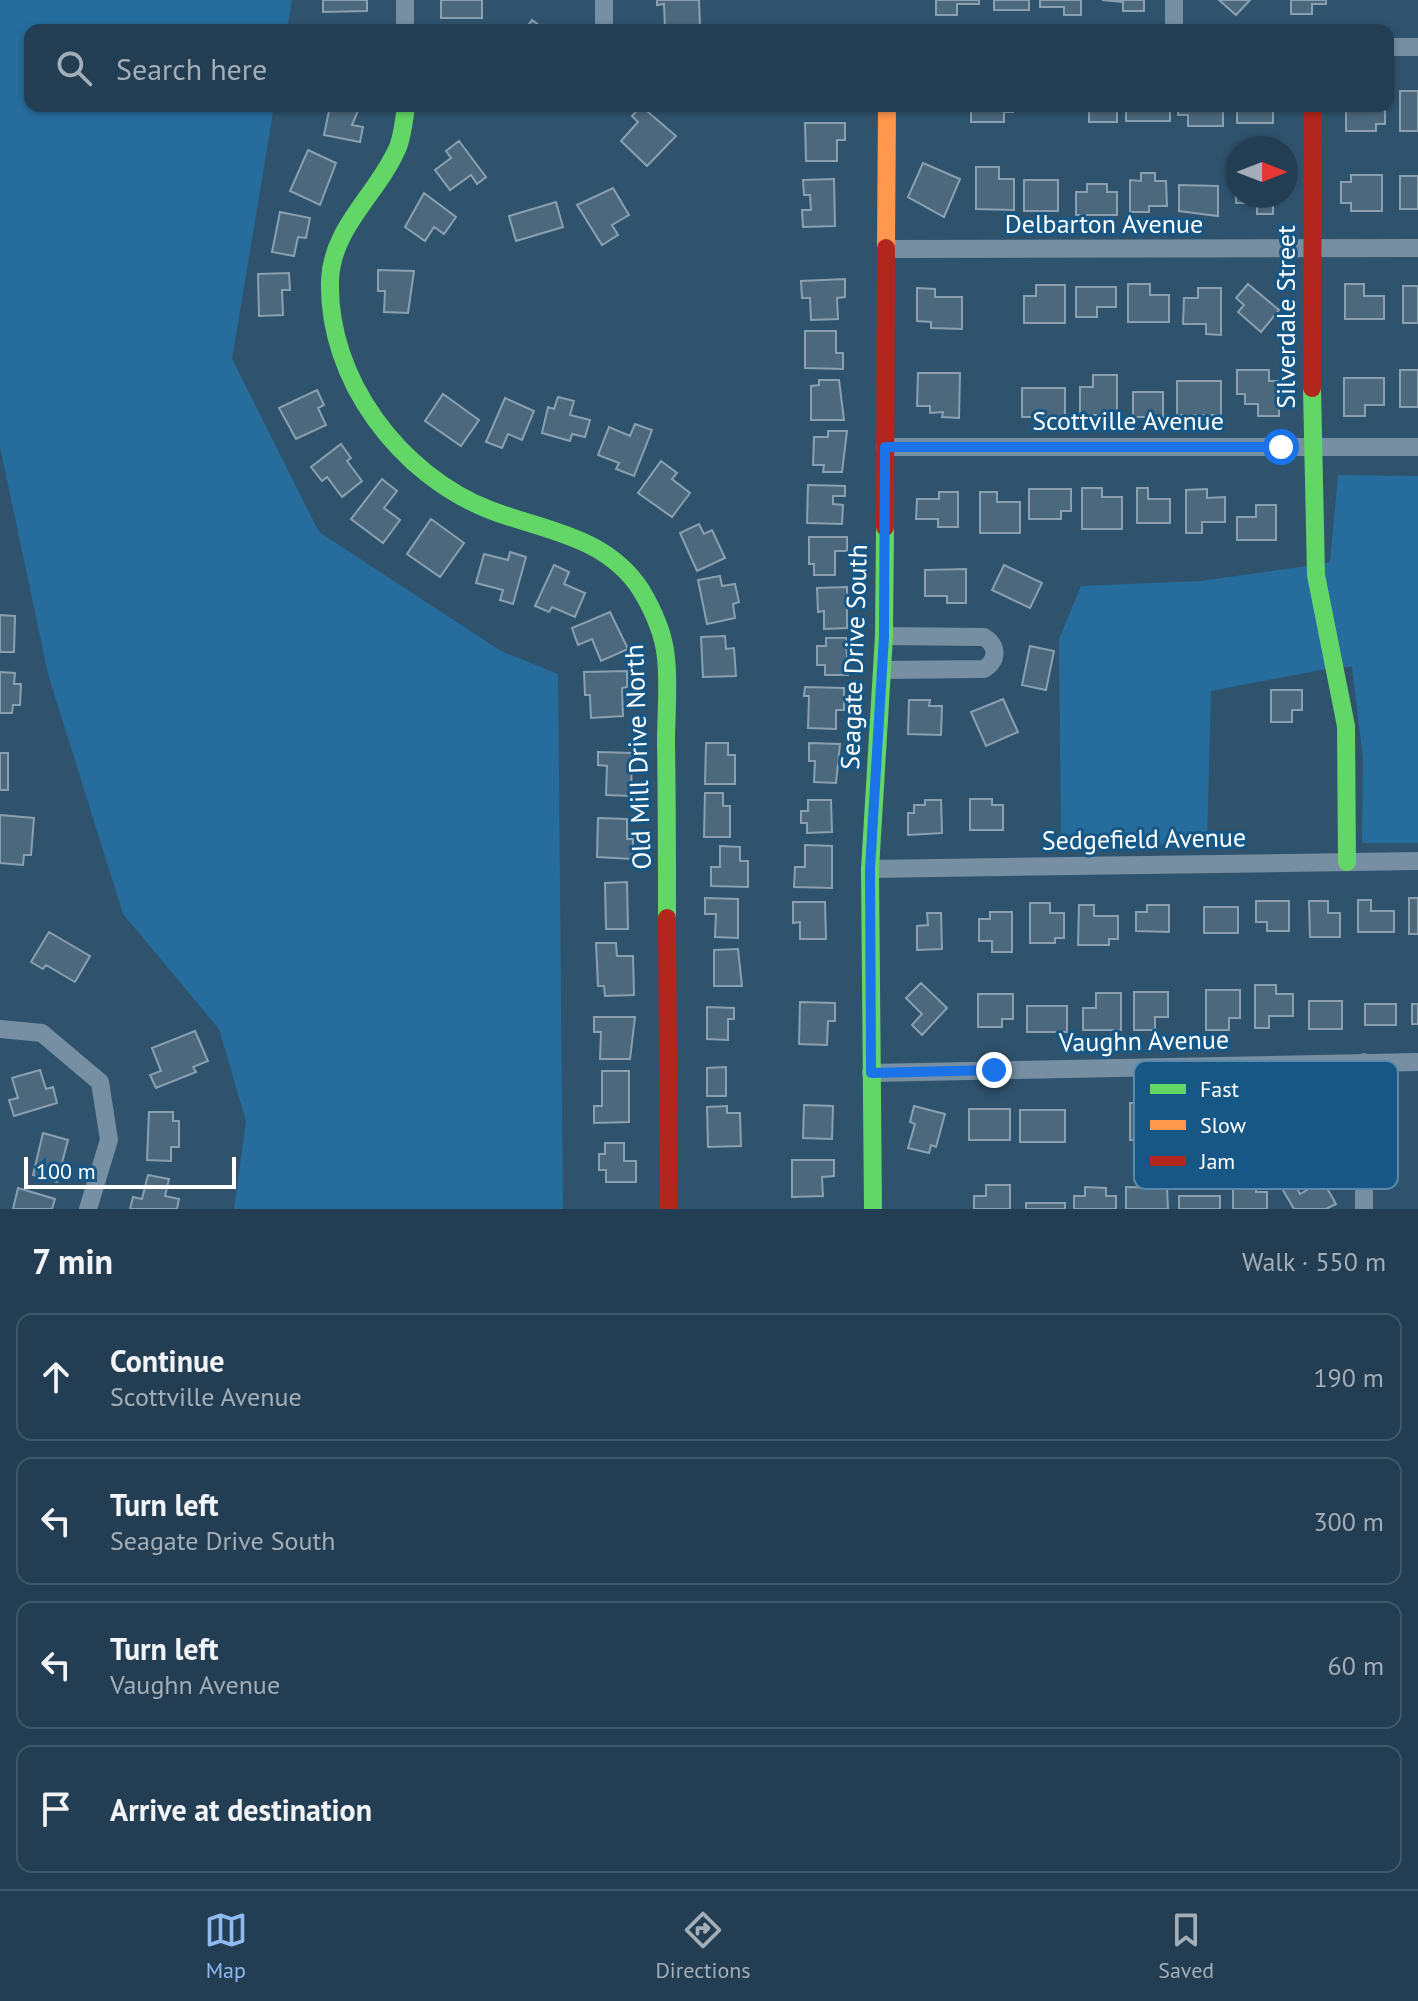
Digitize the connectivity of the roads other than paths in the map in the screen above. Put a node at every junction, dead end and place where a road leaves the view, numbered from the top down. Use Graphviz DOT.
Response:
graph roads {
  1 [pos="405,0"];
  2 [pos="604,0"];
  3 [pos="1174,0"];
  4 [pos="405,24"];
  5 [pos="604,24"];
  6 [pos="1174,24"];
  7 [pos="1394,47"];
  8 [pos="1418,47"];
  9 [pos="405,112"];
  10 [pos="887,112"];
  11 [pos="1313,112"];
  12 [pos="1313,248"];
  13 [pos="1418,248"];
  14 [pos="886,249"];
  15 [pos="885,447"];
  16 [pos="1312,447"];
  17 [pos="1418,447"];
  18 [pos="884,636"];
  19 [pos="882,670"];
  20 [pos="1418,861"];
  21 [pos="1347,862"];
  22 [pos="870,869"];
  23 [pos="0,1029"];
  24 [pos="1134,1067"];
  25 [pos="871,1073"];
  26 [pos="88,1209"];
  27 [pos="669,1209"];
  28 [pos="873,1209"];
  1 -- 4 [label="street"];
  2 -- 5 [label="street"];
  3 -- 6 [label="street"];
  7 -- 8 [label="street"];
  9 -- 27 [label="street, Old Mill Drive North"];
  10 -- 14 [label="street, Seagate Drive South"];
  11 -- 12 [label="street, Silverdale Street"];
  12 -- 13 [label="street, Delbarton Avenue"];
  12 -- 14 [label="street, Delbarton Avenue"];
  12 -- 16 [label="street, Silverdale Street"];
  14 -- 15 [label="street, Seagate Drive South"];
  15 -- 16 [label="street, Scottville Avenue"];
  15 -- 18 [label="street, Seagate Drive South"];
  16 -- 17 [label="street, Scottville Avenue"];
  16 -- 21 [label="street, Silverdale Street"];
  18 -- 19 [label="street, Seagate Drive South"];
  18 -- 19 [label="street"];
  19 -- 22 [label="street, Seagate Drive South"];
  20 -- 21 [label="street, Sedgefield Avenue"];
  21 -- 22 [label="street, Sedgefield Avenue"];
  22 -- 25 [label="street, Seagate Drive South"];
  23 -- 26 [label="street"];
  24 -- 25 [label="street, Vaughn Avenue"];
  25 -- 28 [label="street, Seagate Drive South"];
}
